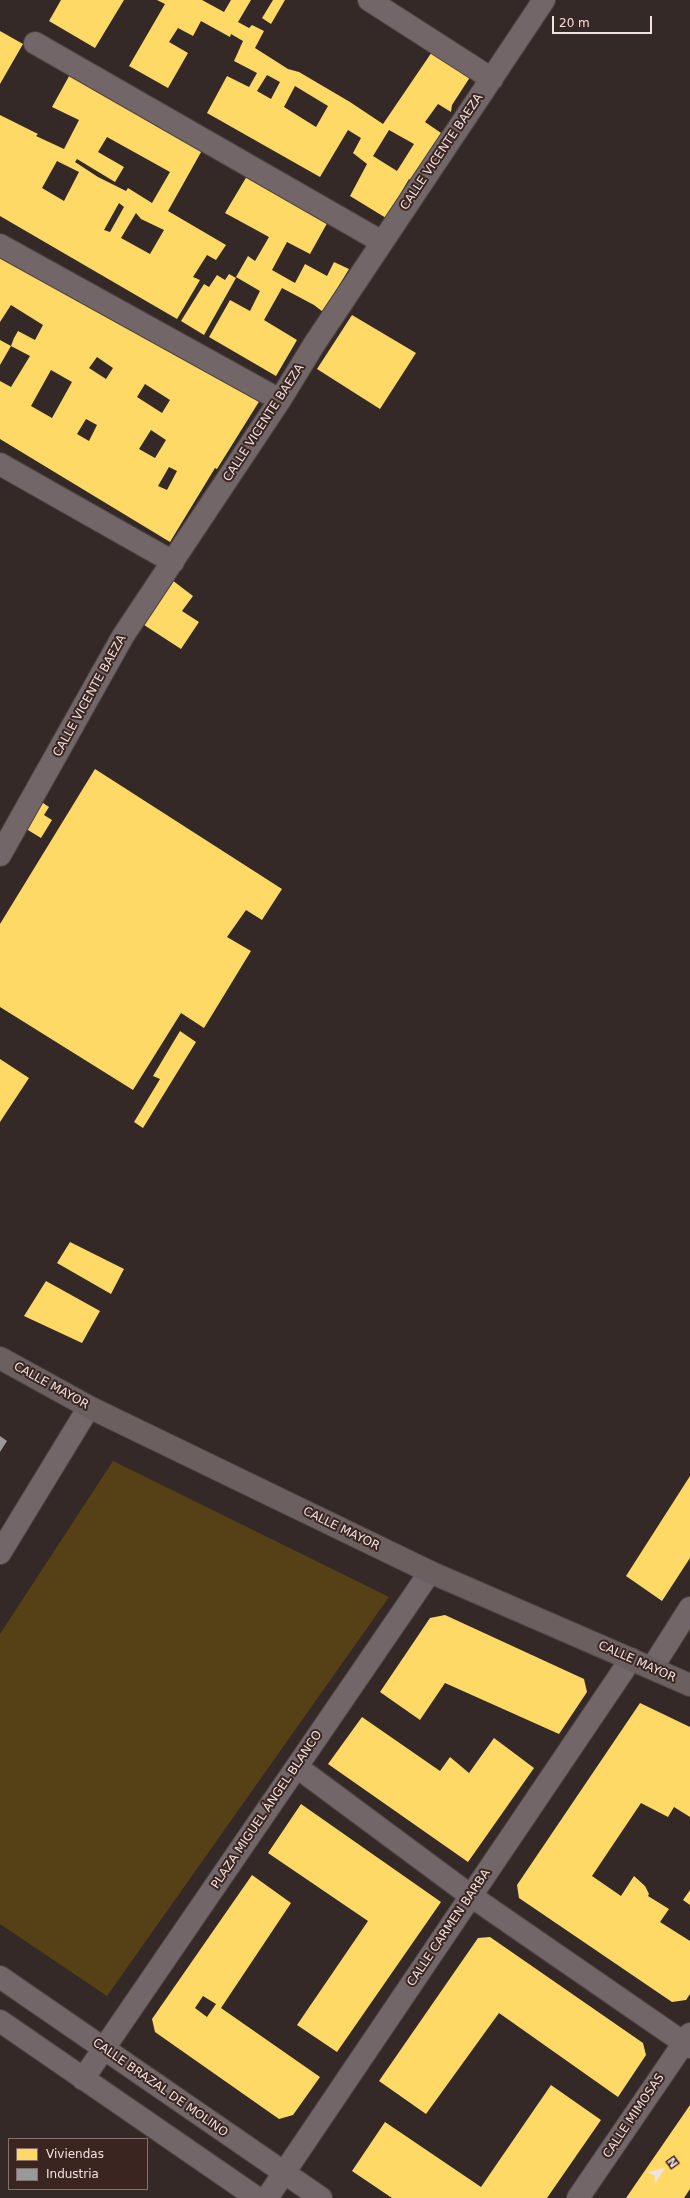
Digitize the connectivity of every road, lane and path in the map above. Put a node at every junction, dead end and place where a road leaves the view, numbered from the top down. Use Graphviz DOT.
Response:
graph roads {
  1 [pos="369,0"];
  2 [pos="544,0"];
  3 [pos="35,43"];
  4 [pos="492,79"];
  5 [pos="382,242"];
  6 [pos="0,244"];
  7 [pos="280,400"];
  8 [pos="0,464"];
  9 [pos="173,562"];
  10 [pos="0,856"];
  11 [pos="0,1358"];
  12 [pos="89,1407"];
  13 [pos="0,1553"];
  14 [pos="430,1572"];
  15 [pos="690,1608"];
  16 [pos="631,1659"];
  17 [pos="652,1668"];
  18 [pos="690,1685"];
  19 [pos="297,1767"];
  20 [pos="471,1896"];
  21 [pos="0,1977"];
  22 [pos="0,2022"];
  23 [pos="688,2041"];
  24 [pos="104,2049"];
  25 [pos="84,2079"];
  26 [pos="284,2173"];
  27 [pos="257,2198"];
  28 [pos="267,2198"];
  29 [pos="321,2198"];
  30 [pos="578,2198"];
  1 -- 4 [label="street"];
  2 -- 4 [label="street, CALLE VICENTE BAEZA"];
  3 -- 5 [label="street"];
  4 -- 5 [label="street, CALLE VICENTE BAEZA"];
  5 -- 7 [label="street, CALLE VICENTE BAEZA"];
  6 -- 7 [label="street"];
  7 -- 9 [label="street, CALLE VICENTE BAEZA"];
  8 -- 9 [label="street"];
  9 -- 10 [label="street, CALLE VICENTE BAEZA"];
  11 -- 12 [label="main road, CALLE MAYOR"];
  12 -- 13 [label="street"];
  12 -- 14 [label="main road, CALLE MAYOR"];
  14 -- 16 [label="main road, CALLE MAYOR"];
  14 -- 19 [label="street, PLAZA MIGUEL ÁNGEL BLANCO"];
  15 -- 17 [label="street"];
  16 -- 17 [label="main road, CALLE MAYOR"];
  16 -- 20 [label="street, CALLE CARMEN BARBA"];
  17 -- 18 [label="main road, CALLE MAYOR"];
  19 -- 20 [label="street"];
  19 -- 24 [label="street, PLAZA MIGUEL ÁNGEL BLANCO"];
  20 -- 23 [label="street"];
  20 -- 26 [label="street, CALLE CARMEN BARBA"];
  21 -- 24 [label="street, CALLE BRAZAL DE MOLINO"];
  22 -- 25 [label="street"];
  23 -- 30 [label="street, CALLE MIMOSAS"];
  24 -- 25 [label="street, PLAZA MIGUEL ÁNGEL BLANCO"];
  24 -- 26 [label="street, CALLE BRAZAL DE MOLINO"];
  25 -- 27 [label="street"];
  26 -- 28 [label="street, CALLE CARMEN BARBA"];
  26 -- 29 [label="street, CALLE BRAZAL DE MOLINO"];
}
